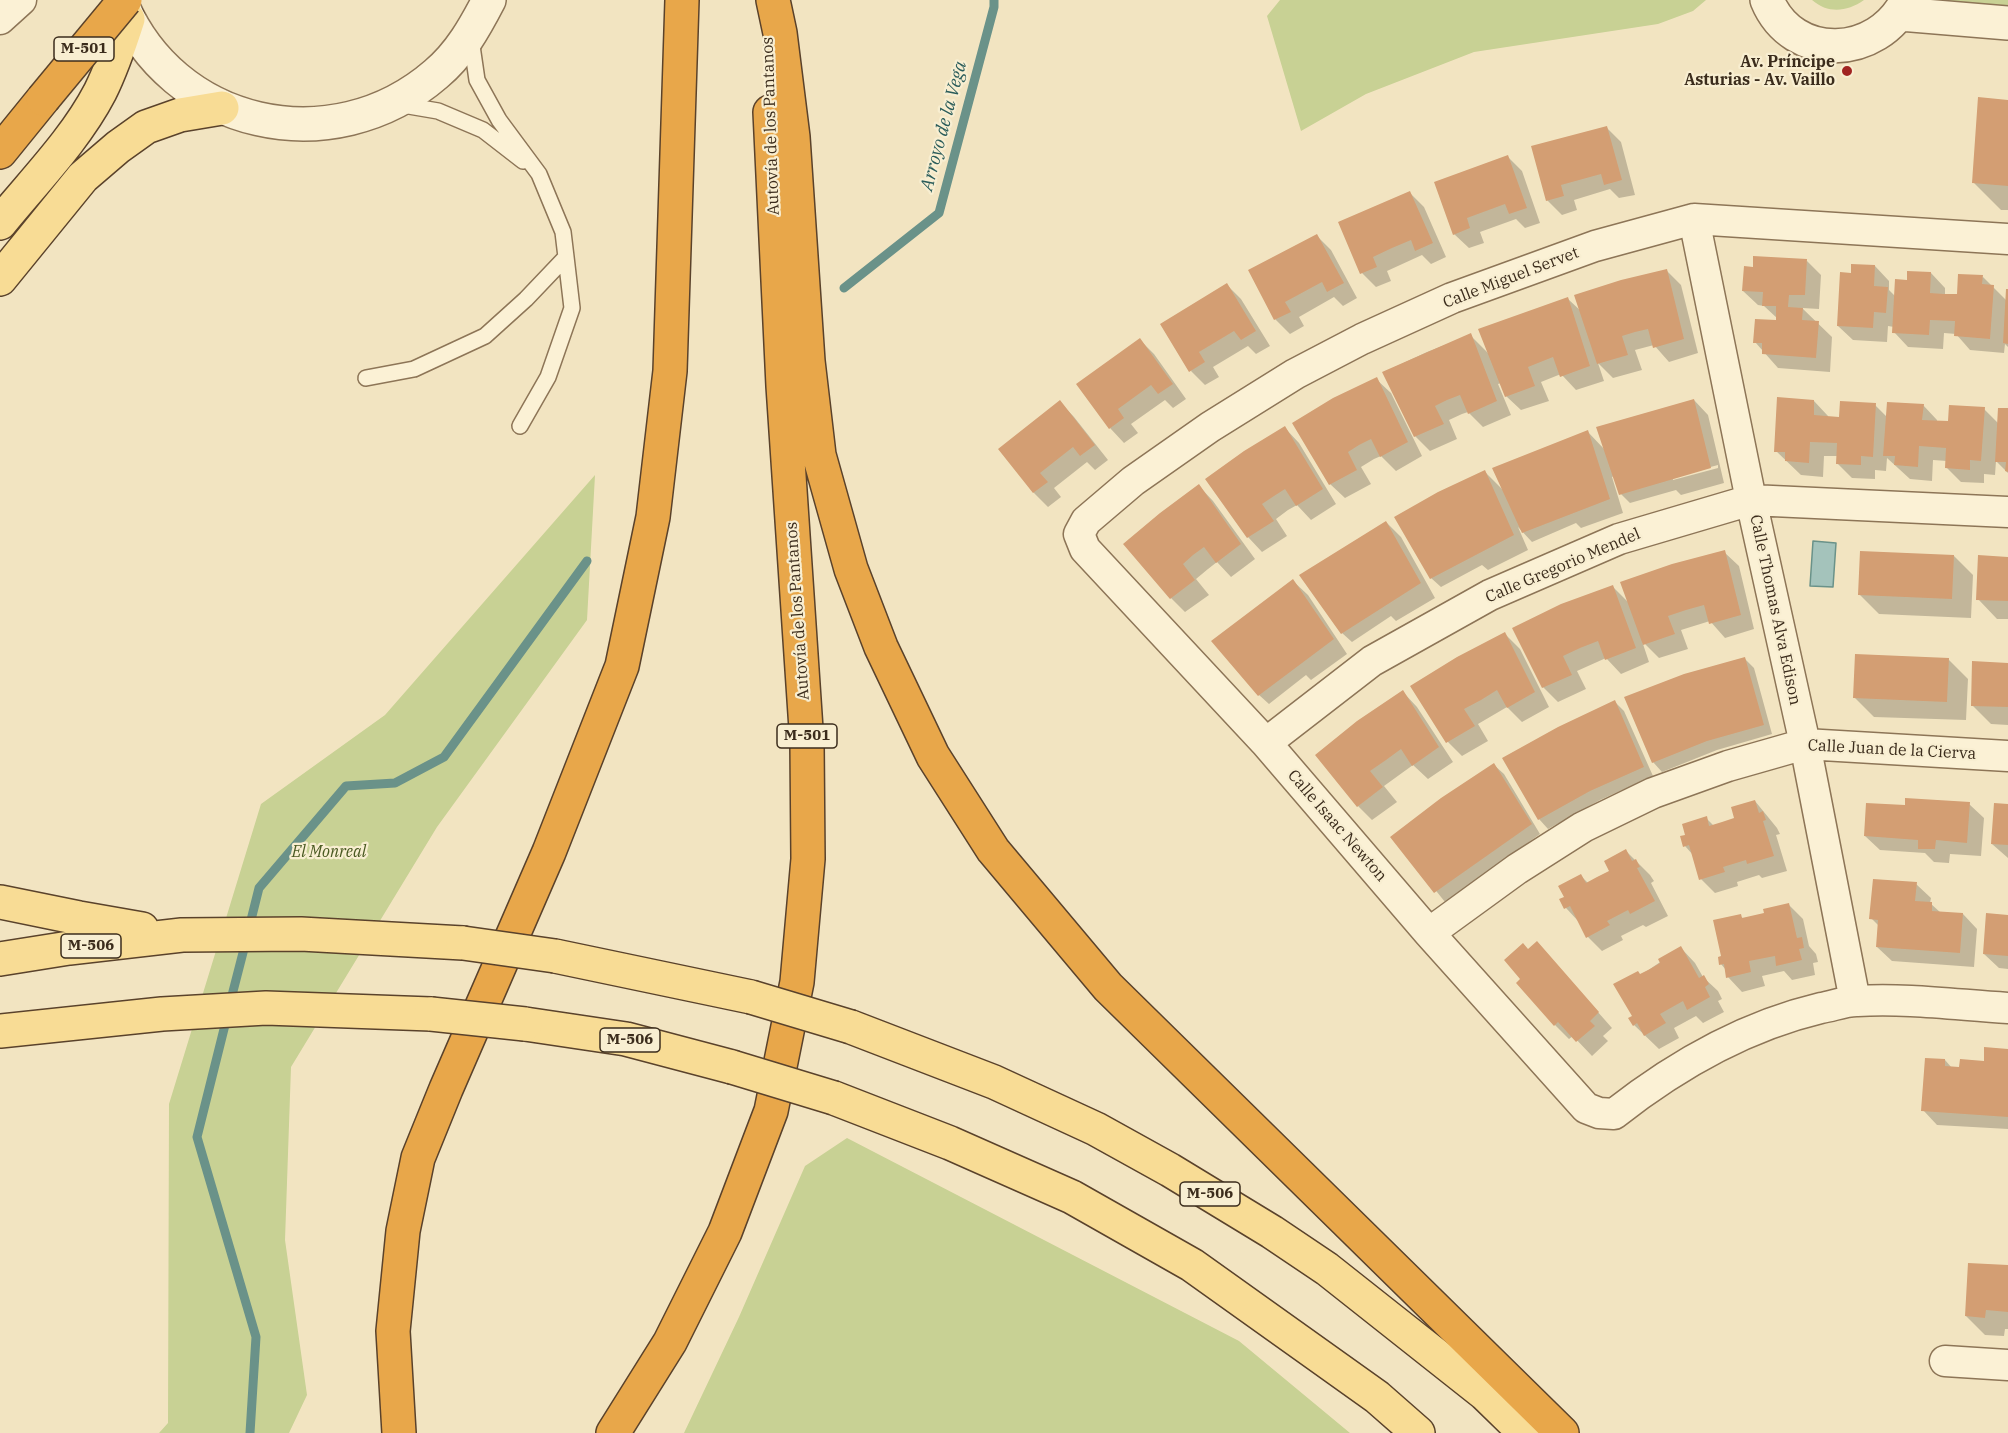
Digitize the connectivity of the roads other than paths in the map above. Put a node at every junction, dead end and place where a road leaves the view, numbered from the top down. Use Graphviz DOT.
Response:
graph roads {
  1 [pos="21,0"];
  2 [pos="489,0"];
  3 [pos="682,0"];
  4 [pos="767,0"];
  5 [pos="773,0"];
  6 [pos="1767,0"];
  7 [pos="124,6"];
  8 [pos="1903,7"];
  9 [pos="0,19"];
  10 [pos="2008,23"];
  11 [pos="471,35"];
  12 [pos="394,103"];
  13 [pos="222,108"];
  14 [pos="0,152"];
  15 [pos="539,174"];
  16 [pos="1694,219"];
  17 [pos="0,223"];
  18 [pos="2008,239"];
  19 [pos="566,257"];
  20 [pos="0,279"];
  21 [pos="366,378"];
  22 [pos="520,426"];
  23 [pos="1751,501"];
  24 [pos="2008,512"];
  25 [pos="1079,534"];
  26 [pos="1266,743"];
  27 [pos="1805,744"];
  28 [pos="2008,756"];
  29 [pos="0,902"];
  30 [pos="1429,933"];
  31 [pos="182,935"];
  32 [pos="0,959"];
  33 [pos="1855,1001"];
  34 [pos="2008,1008"];
  35 [pos="0,1031"];
  36 [pos="1945,1361"];
  37 [pos="2008,1365"];
  38 [pos="399,1433"];
  39 [pos="613,1433"];
  40 [pos="1418,1433"];
  41 [pos="1525,1433"];
  42 [pos="1562,1433"];
  1 -- 9 [label="street"];
  2 -- 11 [label="street"];
  3 -- 38 [label="highway"];
  4 -- 39 [label="highway, Autovía de los Pantanos / M-501"];
  5 -- 42 [label="highway"];
  6 -- 8 [label="street"];
  7 -- 13 [label="street"];
  7 -- 14 [label="highway, M-501, bridge"];
  7 -- 17 [label="main road"];
  8 -- 10 [label="street"];
  11 -- 12 [label="street"];
  11 -- 15 [label="lane"];
  12 -- 13 [label="street"];
  12 -- 15 [label="lane"];
  13 -- 20 [label="main road"];
  15 -- 19 [label="lane"];
  16 -- 18 [label="street, Calle Miguel Servet"];
  16 -- 23 [label="street, Calle Thomas Alva Edison"];
  16 -- 25 [label="street, Calle Miguel Servet"];
  19 -- 21 [label="lane"];
  19 -- 22 [label="lane"];
  23 -- 24 [label="street, Calle Gregorio Mendel"];
  23 -- 26 [label="street, Calle Gregorio Mendel"];
  23 -- 27 [label="street, Calle Thomas Alva Edison"];
  25 -- 26 [label="street, Calle Isaac Newton"];
  26 -- 30 [label="street, Calle Isaac Newton"];
  27 -- 28 [label="street, Calle Juan de la Cierva"];
  27 -- 30 [label="street, Calle Juan de la Cierva"];
  27 -- 33 [label="street, Calle Thomas Alva Edison"];
  29 -- 31 [label="main road"];
  30 -- 33 [label="street, Calle Isaac Newton"];
  31 -- 32 [label="main road, M-506"];
  31 -- 41 [label="main road, M-506, bridge"];
  33 -- 34 [label="street"];
  35 -- 40 [label="main road, M-506, bridge"];
  36 -- 37 [label="street"];
}
